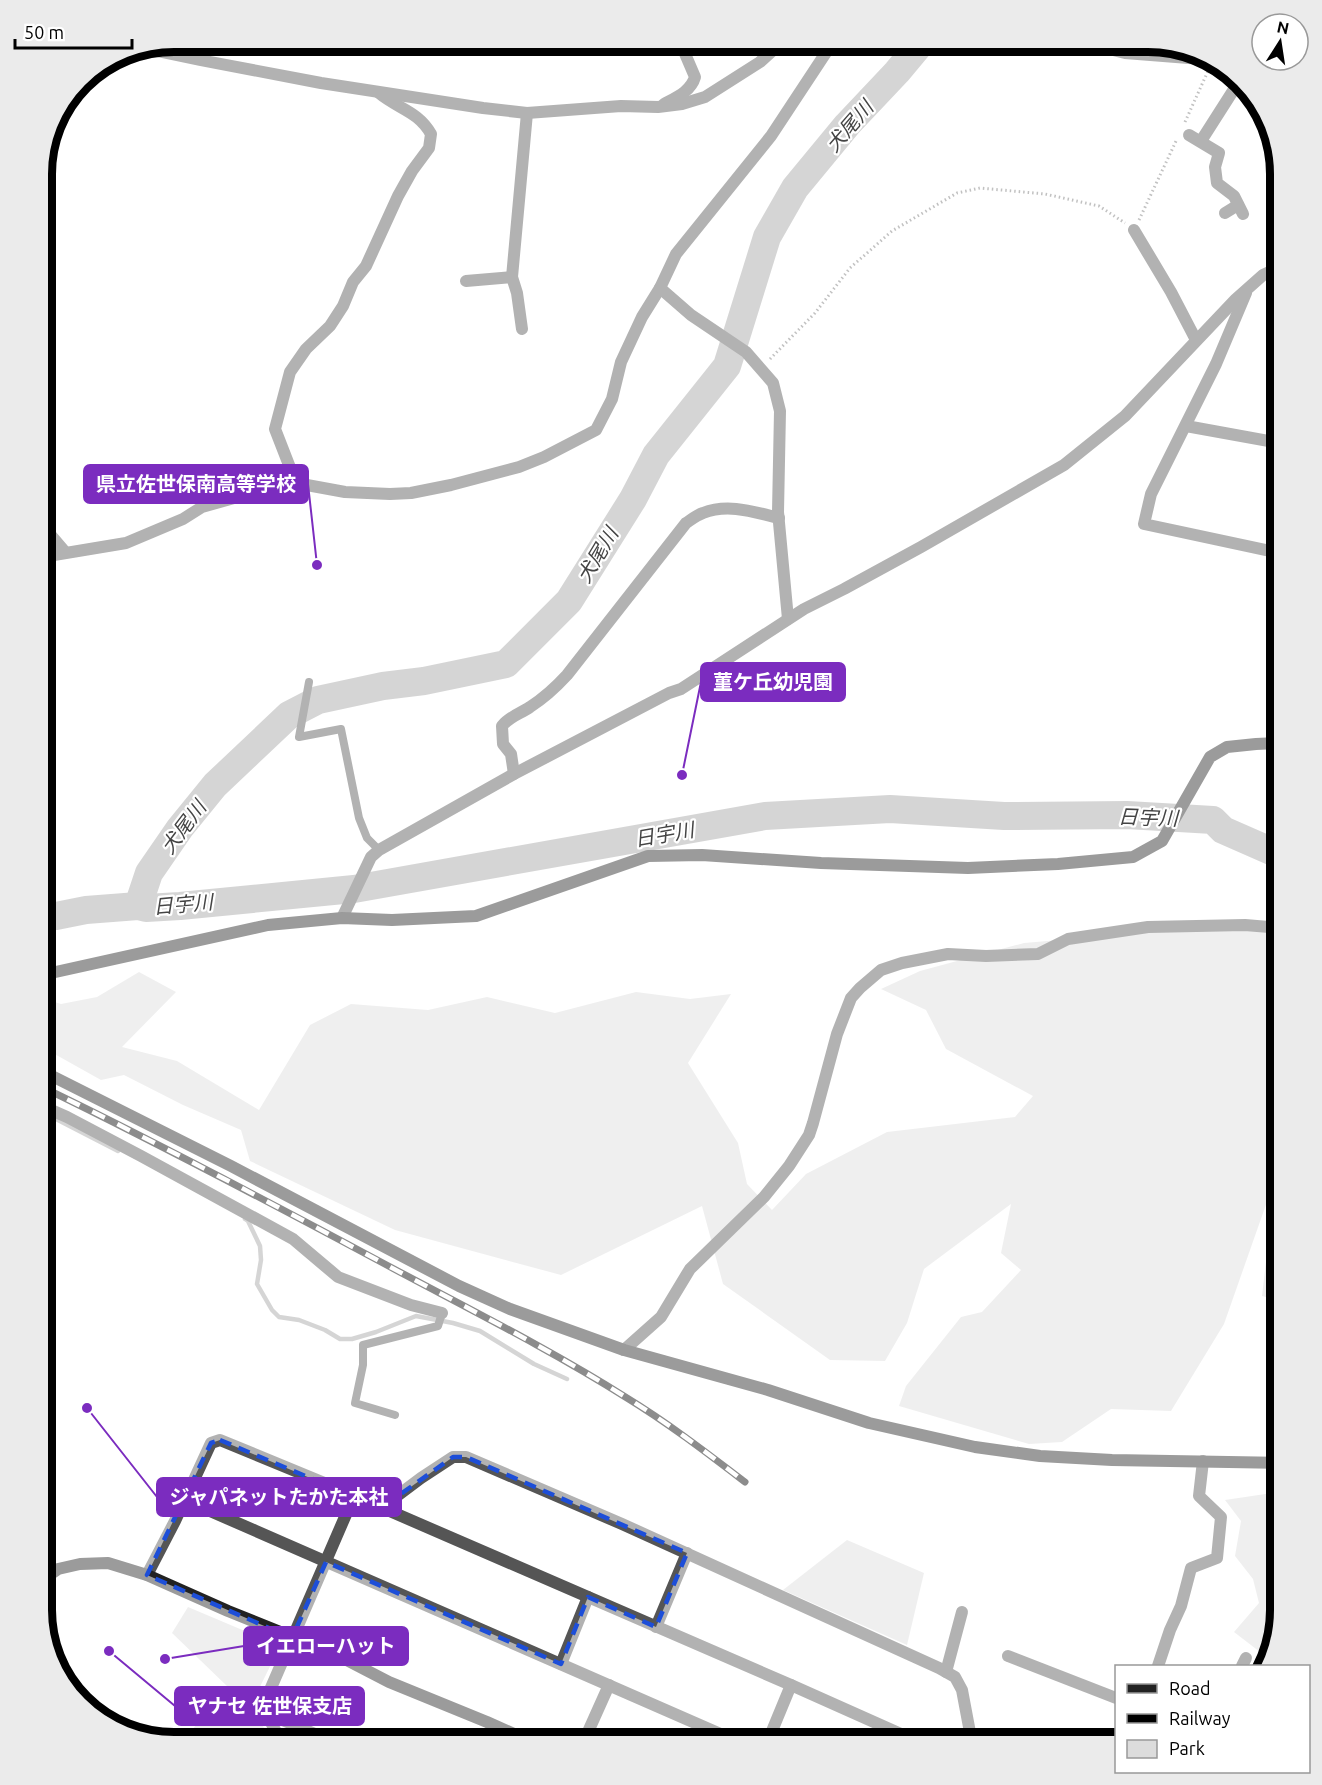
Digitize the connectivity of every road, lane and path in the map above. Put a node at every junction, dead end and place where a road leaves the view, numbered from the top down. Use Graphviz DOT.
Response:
graph roads {
  1 [pos="167,53"];
  2 [pos="685,53"];
  3 [pos="770,53"];
  4 [pos="826,53"];
  5 [pos="1125,53"];
  6 [pos="1181,57"];
  7 [pos="1209,69"];
  8 [pos="1233,88"];
  9 [pos="378,92"];
  10 [pos="658,107"];
  11 [pos="527,113"];
  12 [pos="1187,136"];
  13 [pos="1225,213"];
  14 [pos="1134,230"];
  15 [pos="1270,272"];
  16 [pos="512,277"];
  17 [pos="466,281"];
  18 [pos="660,288"];
  19 [pos="1247,289"];
  20 [pos="522,329"];
  21 [pos="1196,340"];
  22 [pos="764,371"];
  23 [pos="1186,426"];
  24 [pos="1270,441"];
  25 [pos="296,483"];
  26 [pos="779,518"];
  27 [pos="53,537"];
  28 [pos="1270,551"];
  29 [pos="66,552"];
  30 [pos="53,554"];
  31 [pos="788,619"];
  32 [pos="309,682"];
  33 [pos="1270,744"];
  34 [pos="514,774"];
  35 [pos="375,853"];
  36 [pos="344,913"];
  37 [pos="1270,927"];
  38 [pos="52,973"];
  39 [pos="52,1076"];
  40 [pos="52,1111"];
  41 [pos="442,1313"];
  42 [pos="624,1350"];
  43 [pos="395,1415"];
  44 [pos="1203,1461"];
  45 [pos="1270,1462"];
  46 [pos="354,1496"];
  47 [pos="185,1500"];
  48 [pos="381,1508"];
  49 [pos="687,1553"];
  50 [pos="326,1562"];
  51 [pos="52,1573"];
  52 [pos="147,1575"];
  53 [pos="588,1597"];
  54 [pos="962,1612"];
  55 [pos="656,1627"];
  56 [pos="292,1638"];
  57 [pos="1008,1656"];
  58 [pos="561,1664"];
  59 [pos="1158,1665"];
  60 [pos="946,1672"];
  61 [pos="791,1685"];
  62 [pos="609,1686"];
  63 [pos="1115,1698"];
  64 [pos="267,1713"];
  65 [pos="276,1732"];
  66 [pos="310,1732"];
  67 [pos="505,1732"];
  68 [pos="588,1732"];
  69 [pos="716,1732"];
  70 [pos="772,1732"];
  71 [pos="896,1732"];
  72 [pos="970,1732"];
  1 -- 9 [label="street"];
  2 -- 10 [label="street"];
  3 -- 10 [label="street"];
  4 -- 18 [label="street"];
  5 -- 6 [label="street"];
  7 -- 12 [label="path"];
  8 -- 12 [label="street"];
  9 -- 11 [label="street"];
  9 -- 25 [label="street"];
  10 -- 11 [label="street"];
  11 -- 16 [label="street"];
  12 -- 13 [label="street"];
  12 -- 14 [label="path"];
  14 -- 21 [label="street"];
  14 -- 22 [label="path"];
  15 -- 19 [label="street"];
  16 -- 17 [label="street"];
  16 -- 20 [label="street"];
  18 -- 22 [label="street"];
  18 -- 25 [label="street"];
  19 -- 21 [label="street"];
  19 -- 23 [label="street"];
  21 -- 31 [label="street"];
  22 -- 26 [label="street"];
  23 -- 24 [label="street"];
  23 -- 28 [label="street"];
  25 -- 29 [label="street"];
  26 -- 31 [label="street"];
  26 -- 34 [label="street"];
  27 -- 29 [label="street"];
  29 -- 30 [label="street"];
  31 -- 34 [label="street"];
  32 -- 35 [label="lane"];
  33 -- 36 [label="street"];
  34 -- 35 [label="street"];
  35 -- 36 [label="street"];
  36 -- 38 [label="street"];
  37 -- 42 [label="street"];
  39 -- 42 [label="street"];
  40 -- 41 [label="street"];
  41 -- 43 [label="lane"];
  42 -- 44 [label="street"];
  44 -- 45 [label="street"];
  44 -- 59 [label="street"];
  46 -- 47 [label="street"];
  46 -- 48 [label="street"];
  46 -- 50 [label="street"];
  47 -- 50 [label="street"];
  47 -- 52 [label="street"];
  48 -- 49 [label="street"];
  48 -- 53 [label="street"];
  49 -- 55 [label="street"];
  49 -- 60 [label="street"];
  50 -- 56 [label="street"];
  50 -- 58 [label="street"];
  51 -- 52 [label="street"];
  52 -- 56 [label="street"];
  53 -- 55 [label="street"];
  53 -- 58 [label="street"];
  54 -- 60 [label="street"];
  55 -- 61 [label="street"];
  56 -- 64 [label="street"];
  56 -- 67 [label="street"];
  57 -- 63 [label="street"];
  58 -- 62 [label="street"];
  60 -- 72 [label="street"];
  61 -- 70 [label="street"];
  61 -- 71 [label="street"];
  62 -- 68 [label="street"];
  62 -- 69 [label="street"];
  64 -- 65 [label="street"];
  64 -- 66 [label="street"];
}
